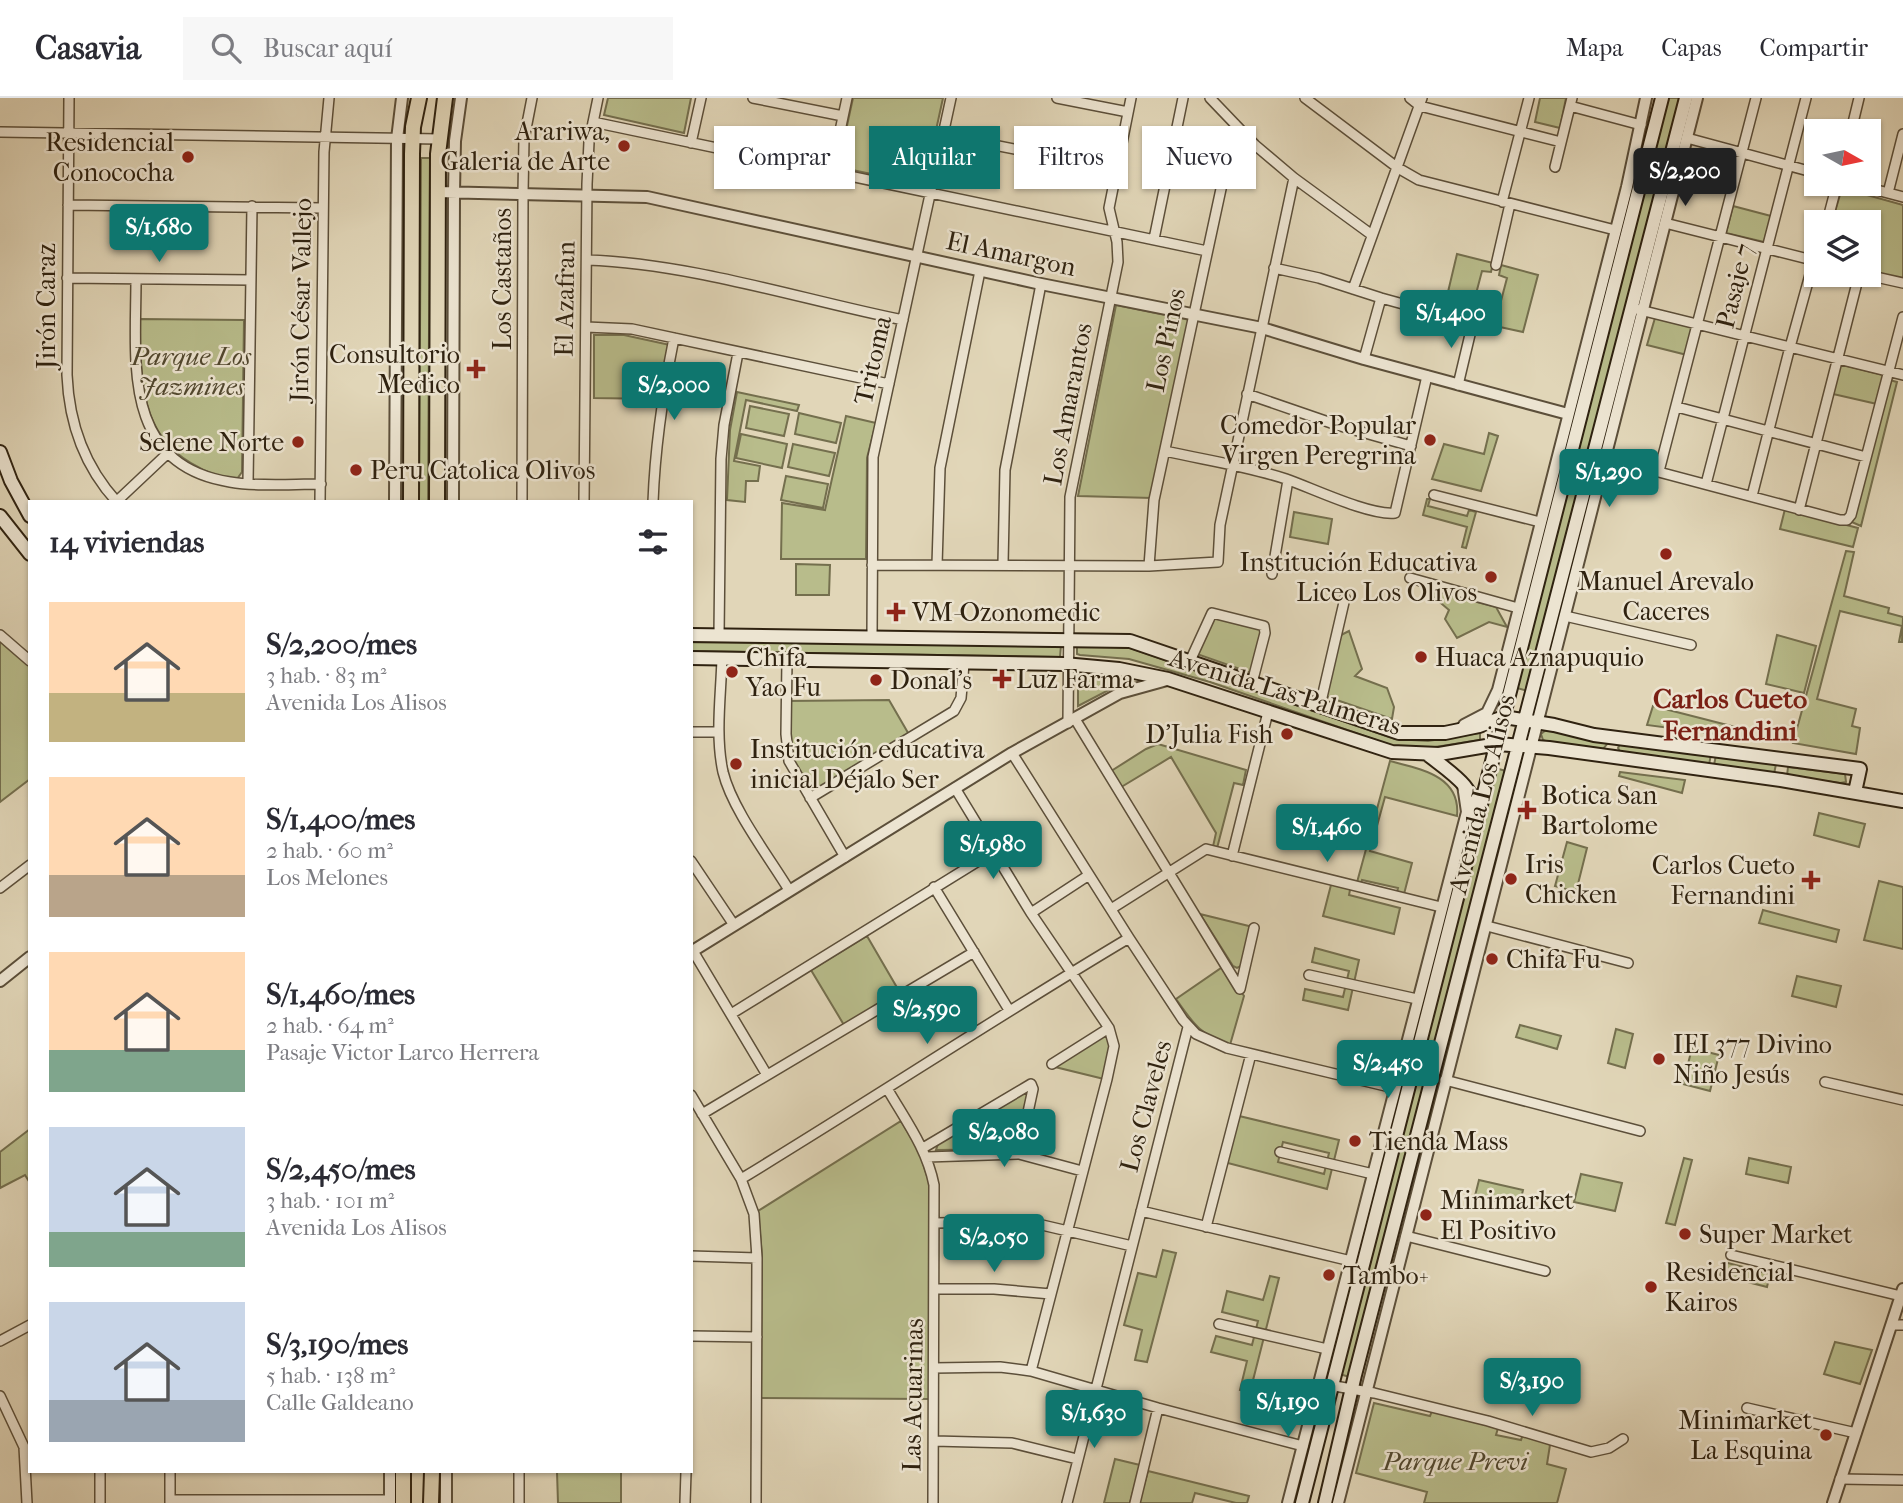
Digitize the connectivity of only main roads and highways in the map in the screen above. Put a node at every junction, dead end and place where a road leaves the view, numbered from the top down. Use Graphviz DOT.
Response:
graph roads {
  1 [pos="419,98"];
  2 [pos="445,98"];
  3 [pos="1662,98"];
  4 [pos="1686,98"];
  5 [pos="0,452"];
  6 [pos="411,500"];
  7 [pos="438,500"];
  8 [pos="28,512"];
  9 [pos="2,522"];
  10 [pos="28,552"];
  11 [pos="693,635"];
  12 [pos="693,658"];
  13 [pos="1504,718"];
  14 [pos="1531,721"];
  15 [pos="1617,738"];
  16 [pos="1498,744"];
  17 [pos="1517,746"];
  18 [pos="1427,754"];
  19 [pos="1613,757"];
  20 [pos="1854,792"];
  21 [pos="1903,801"];
  22 [pos="1477,824"];
  23 [pos="403,1473"];
  24 [pos="432,1473"];
  25 [pos="398,1501"];
  26 [pos="431,1503"];
  27 [pos="1302,1503"];
  28 [pos="1325,1503"];
  1 -- 6 [label="main road"];
  2 -- 7 [label="main road"];
  3 -- 13 [label="main road, Avenida Los Alisos"];
  4 -- 14 [label="main road, Avenida Los Alisos"];
  5 -- 8 [label="main road"];
  9 -- 10 [label="main road"];
  11 -- 13 [label="main road, Avenida Las Palmeras"];
  12 -- 18 [label="main road, Avenida Las Palmeras"];
  13 -- 14 [label="main road, Avenida Las Palmeras"];
  13 -- 16 [label="main road, Avenida Los Alisos"];
  14 -- 15 [label="main road, Avenida Las Palmeras"];
  14 -- 17 [label="main road, Avenida Los Alisos"];
  15 -- 19 [label="main road"];
  15 -- 20 [label="main road, Avenida Las Palmeras"];
  16 -- 17 [label="main road, Avenida Las Palmeras"];
  16 -- 18 [label="main road, Avenida Las Palmeras"];
  16 -- 22 [label="main road, Avenida Los Alisos"];
  17 -- 19 [label="main road, Avenida Las Palmeras"];
  17 -- 28 [label="main road, Avenida Los Alisos"];
  18 -- 22 [label="main road"];
  19 -- 20 [label="main road, Avenida Las Palmeras"];
  20 -- 21 [label="main road, Avenida Las Palmeras"];
  22 -- 27 [label="main road, Avenida Los Alisos"];
  23 -- 25 [label="main road"];
  24 -- 26 [label="main road"];
}
